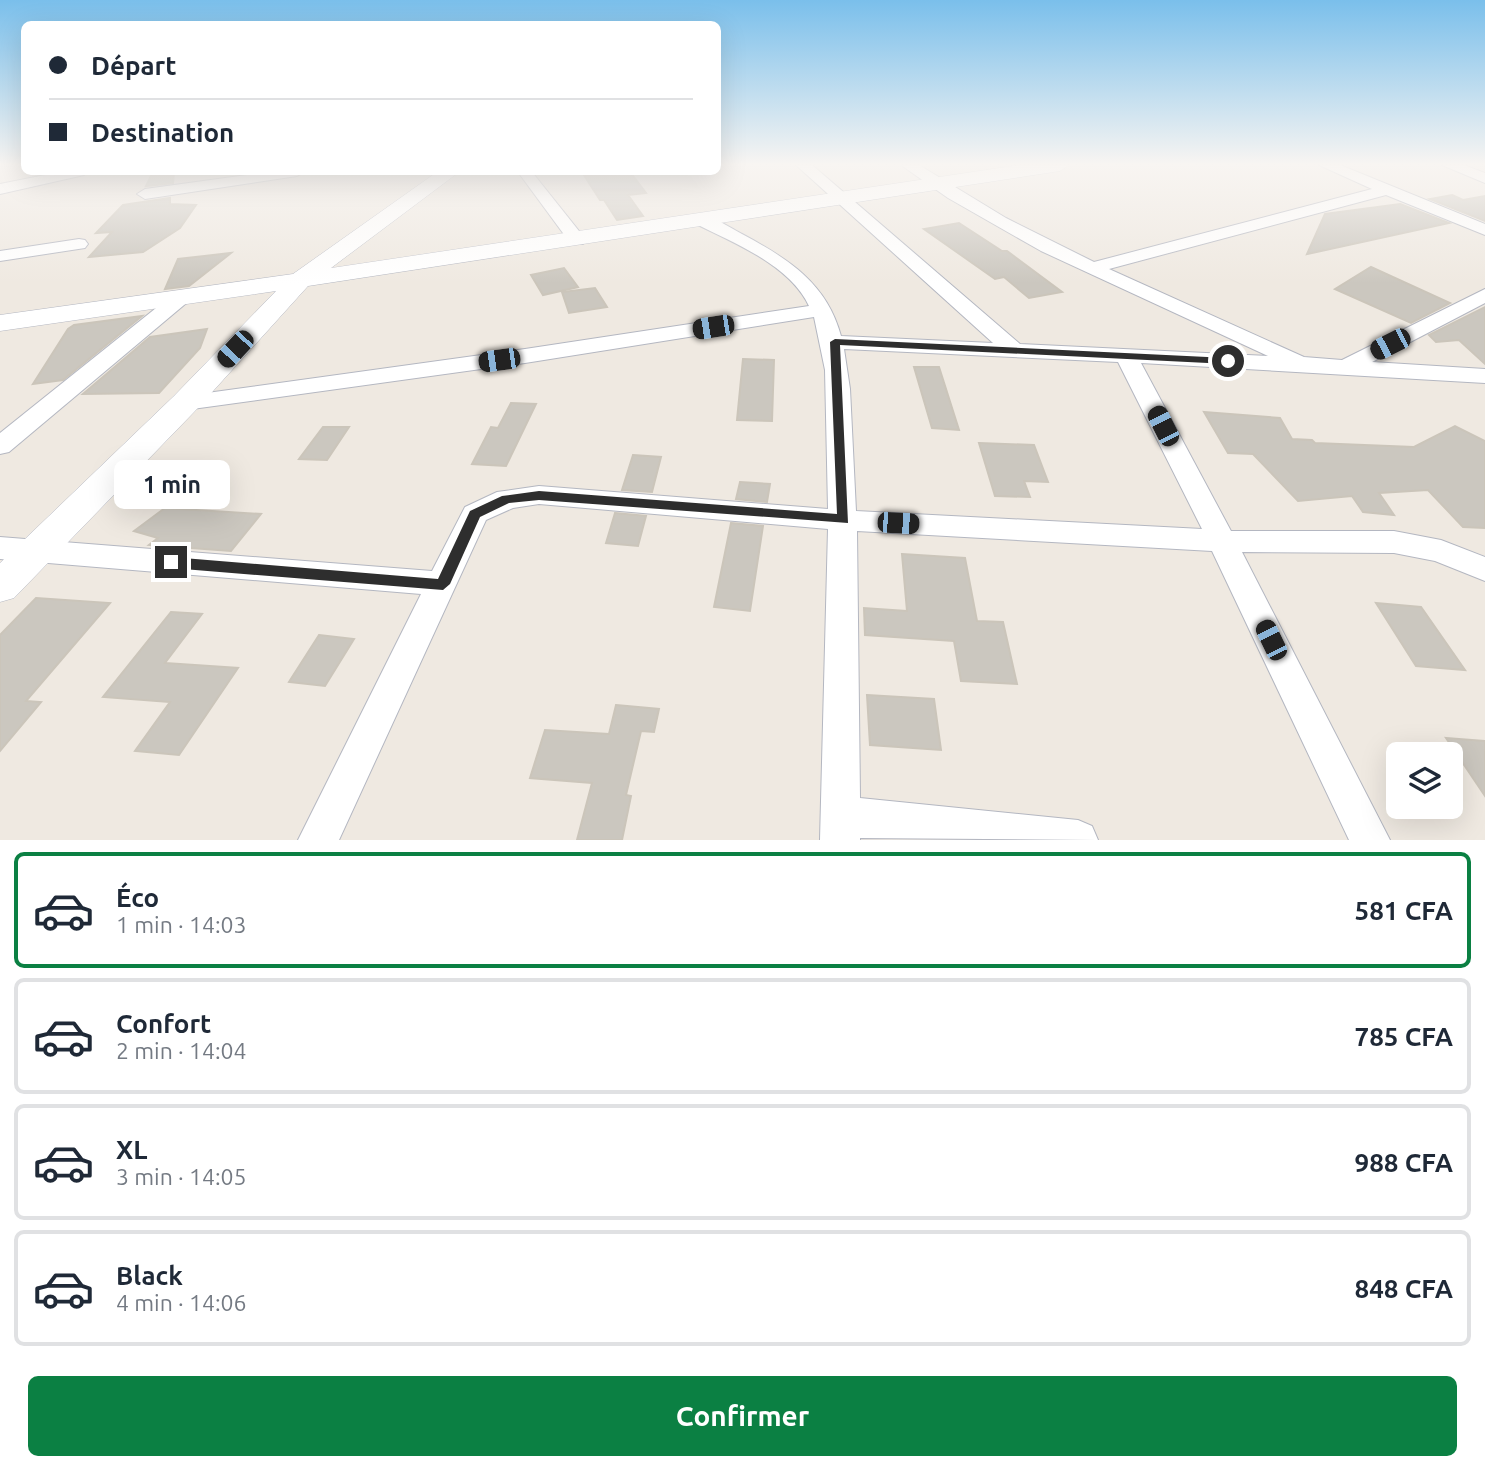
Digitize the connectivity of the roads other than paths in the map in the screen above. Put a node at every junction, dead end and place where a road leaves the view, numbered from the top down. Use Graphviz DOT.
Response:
graph roads {
  1 [pos="404,204"];
  2 [pos="550,204"];
  3 [pos="805,204"];
  4 [pos="845,204"];
  5 [pos="972,204"];
  6 [pos="1333,204"];
  7 [pos="1423,204"];
  8 [pos="702,220"];
  9 [pos="1484,228"];
  10 [pos="577,240"];
  11 [pos="79,244"];
  12 [pos="0,256"];
  13 [pos="1093,268"];
  14 [pos="302,278"];
  15 [pos="1485,295"];
  16 [pos="183,296"];
  17 [pos="821,310"];
  18 [pos="0,323"];
  19 [pos="835,342"];
  20 [pos="1016,352"];
  21 [pos="1127,357"];
  22 [pos="1305,364"];
  23 [pos="1343,368"];
  24 [pos="1485,376"];
  25 [pos="185,403"];
  26 [pos="0,446"];
  27 [pos="844,520"];
  28 [pos="1222,541"];
  29 [pos="0,548"];
  30 [pos="36,552"];
  31 [pos="1485,570"];
  32 [pos="443,584"];
  33 [pos="0,587"];
  34 [pos="840,828"];
  35 [pos="318,840"];
  36 [pos="1077,840"];
  37 [pos="1370,840"];
  1 -- 14 [label="street"];
  2 -- 10 [label="street"];
  3 -- 8 [label="street"];
  4 -- 20 [label="street"];
  5 -- 13 [label="street"];
  6 -- 13 [label="street"];
  7 -- 9 [label="street"];
  8 -- 10 [label="street"];
  8 -- 17 [label="street"];
  10 -- 14 [label="street"];
  11 -- 12 [label="street"];
  13 -- 22 [label="street"];
  14 -- 16 [label="street"];
  14 -- 25 [label="street"];
  15 -- 23 [label="street"];
  16 -- 18 [label="street"];
  16 -- 26 [label="street"];
  17 -- 19 [label="street"];
  17 -- 25 [label="street"];
  19 -- 20 [label="street"];
  19 -- 27 [label="street"];
  20 -- 21 [label="street"];
  21 -- 22 [label="street"];
  21 -- 28 [label="street"];
  22 -- 23 [label="street"];
  23 -- 24 [label="street"];
  25 -- 30 [label="street"];
  27 -- 28 [label="street"];
  27 -- 32 [label="street"];
  27 -- 34 [label="street"];
  28 -- 31 [label="street"];
  28 -- 37 [label="street"];
  29 -- 30 [label="street"];
  30 -- 32 [label="street"];
  30 -- 33 [label="street"];
  32 -- 35 [label="street"];
  34 -- 36 [label="street"];
}
